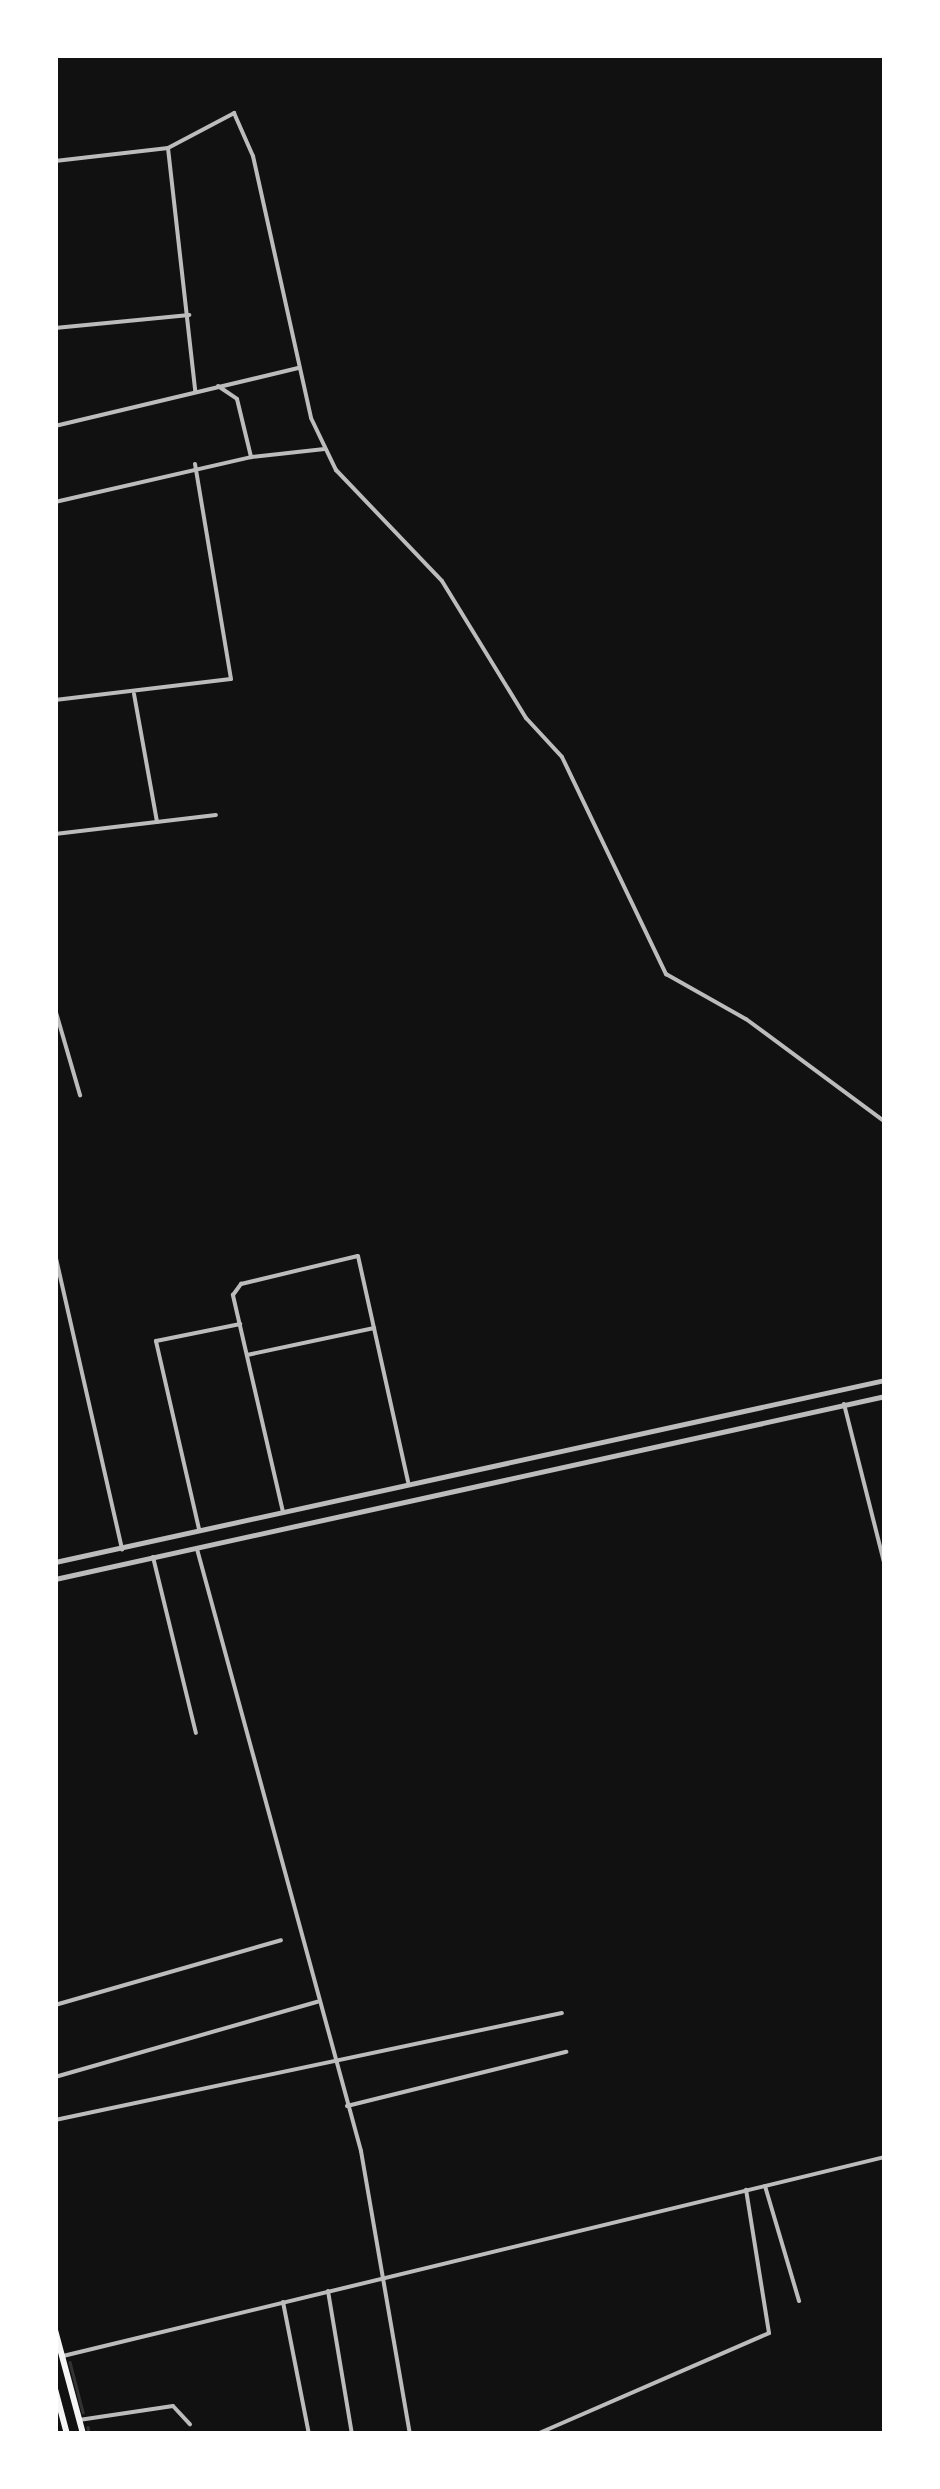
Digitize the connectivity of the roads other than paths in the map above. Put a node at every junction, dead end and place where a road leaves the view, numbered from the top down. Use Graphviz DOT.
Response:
graph roads {
  1 [pos="168,148"];
  2 [pos="55,161"];
  3 [pos="189,316"];
  4 [pos="55,328"];
  5 [pos="298,368"];
  6 [pos="213,385"];
  7 [pos="195,390"];
  8 [pos="55,426"];
  9 [pos="326,449"];
  10 [pos="251,457"];
  11 [pos="195,464"];
  12 [pos="55,502"];
  13 [pos="134,693"];
  14 [pos="55,700"];
  15 [pos="216,815"];
  16 [pos="157,822"];
  17 [pos="55,834"];
  18 [pos="55,1009"];
  19 [pos="57,1021"];
  20 [pos="80,1094"];
  21 [pos="885,1122"];
  22 [pos="55,1254"];
  23 [pos="58,1280"];
  24 [pos="240,1324"];
  25 [pos="374,1328"];
  26 [pos="248,1355"];
  27 [pos="885,1380"];
  28 [pos="885,1396"];
  29 [pos="844,1404"];
  30 [pos="408,1482"];
  31 [pos="283,1512"];
  32 [pos="199,1529"];
  33 [pos="122,1548"];
  34 [pos="197,1549"];
  35 [pos="154,1557"];
  36 [pos="55,1562"];
  37 [pos="885,1566"];
  38 [pos="55,1579"];
  39 [pos="196,1734"];
  40 [pos="281,1940"];
  41 [pos="317,2002"];
  42 [pos="55,2005"];
  43 [pos="562,2012"];
  44 [pos="566,2052"];
  45 [pos="335,2066"];
  46 [pos="55,2077"];
  47 [pos="347,2106"];
  48 [pos="55,2120"];
  49 [pos="885,2158"];
  50 [pos="765,2186"];
  51 [pos="746,2190"];
  52 [pos="387,2276"];
  53 [pos="328,2291"];
  54 [pos="799,2301"];
  55 [pos="283,2302"];
  56 [pos="55,2330"];
  57 [pos="62,2356"];
  58 [pos="55,2389"];
  59 [pos="79,2420"];
  60 [pos="190,2424"];
  61 [pos="67,2434"];
  62 [pos="83,2434"];
  63 [pos="309,2434"];
  64 [pos="352,2434"];
  65 [pos="410,2434"];
  66 [pos="538,2434"];
  1 -- 2 [label="street"];
  1 -- 3 [label="street"];
  1 -- 5 [label="street"];
  3 -- 4 [label="street"];
  3 -- 7 [label="street"];
  5 -- 6 [label="street"];
  5 -- 9 [label="street"];
  6 -- 7 [label="street"];
  6 -- 10 [label="street"];
  7 -- 8 [label="street"];
  9 -- 10 [label="street"];
  9 -- 21 [label="street"];
  10 -- 11 [label="street"];
  11 -- 12 [label="street"];
  11 -- 13 [label="street"];
  13 -- 14 [label="street"];
  13 -- 16 [label="street"];
  15 -- 16 [label="street"];
  16 -- 17 [label="street"];
  18 -- 19 [label="street"];
  19 -- 20 [label="street"];
  22 -- 23 [label="street"];
  23 -- 33 [label="street"];
  24 -- 25 [label="street"];
  24 -- 26 [label="street"];
  24 -- 32 [label="street"];
  25 -- 26 [label="street"];
  25 -- 30 [label="street"];
  26 -- 31 [label="street"];
  27 -- 30 [label="street"];
  28 -- 29 [label="street"];
  29 -- 34 [label="street"];
  29 -- 37 [label="street"];
  30 -- 31 [label="street"];
  31 -- 32 [label="street"];
  32 -- 33 [label="street"];
  33 -- 36 [label="street"];
  34 -- 35 [label="street"];
  34 -- 41 [label="street"];
  35 -- 38 [label="street"];
  35 -- 39 [label="street"];
  40 -- 42 [label="street"];
  41 -- 45 [label="street"];
  41 -- 46 [label="street"];
  43 -- 45 [label="street"];
  44 -- 47 [label="street"];
  45 -- 47 [label="street"];
  45 -- 48 [label="street"];
  47 -- 52 [label="street"];
  49 -- 50 [label="street"];
  50 -- 51 [label="street"];
  50 -- 54 [label="street"];
  51 -- 52 [label="street"];
  51 -- 66 [label="street"];
  52 -- 53 [label="street"];
  52 -- 65 [label="street"];
  53 -- 55 [label="street"];
  53 -- 64 [label="street"];
  55 -- 57 [label="street"];
  55 -- 63 [label="street"];
  56 -- 57 [label="main road"];
  57 -- 59 [label="main road"];
  58 -- 61 [label="main road"];
  59 -- 60 [label="street"];
  59 -- 62 [label="main road"];
}
